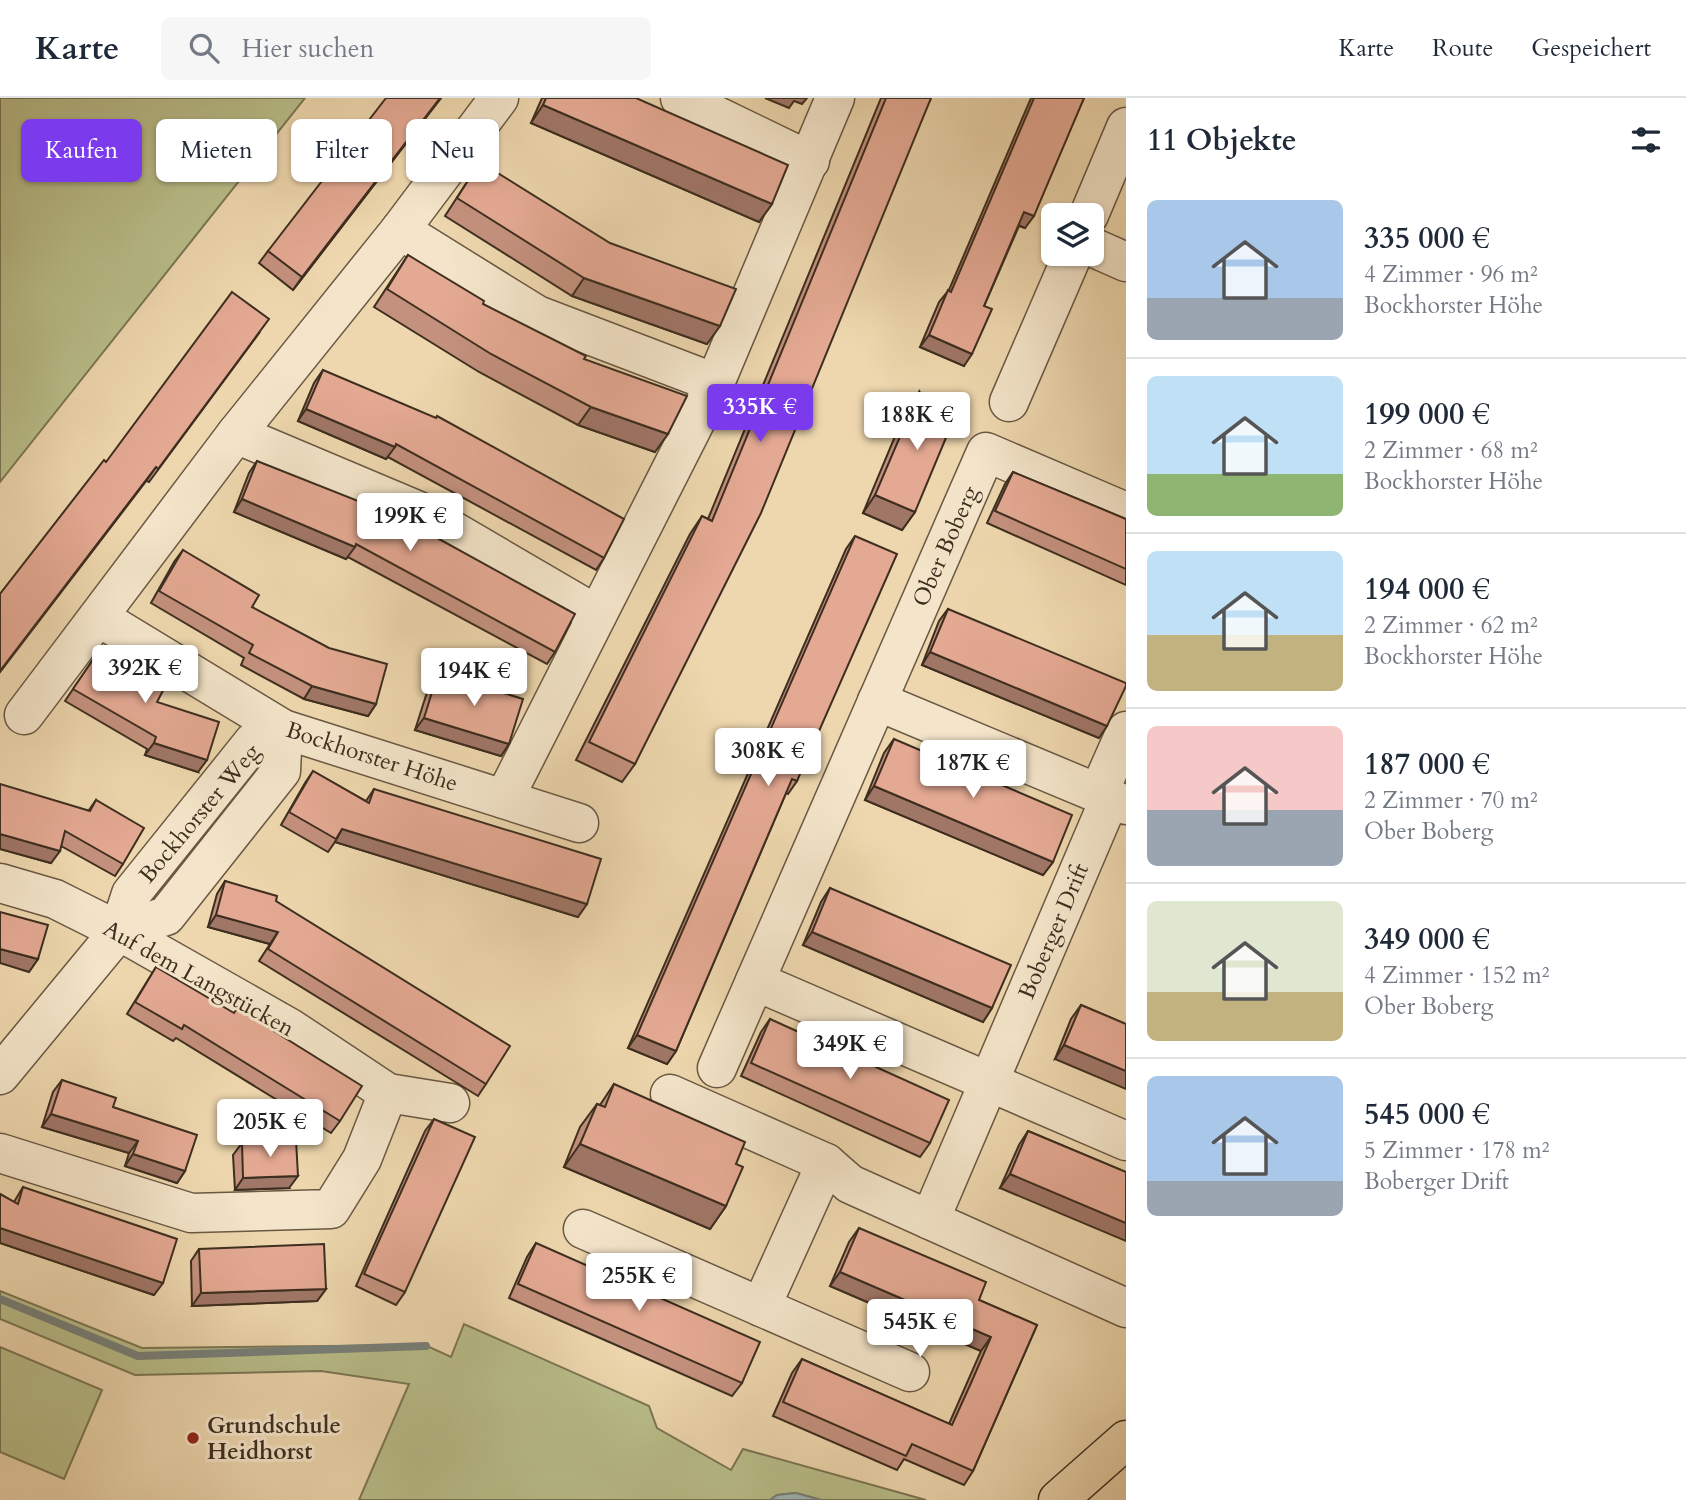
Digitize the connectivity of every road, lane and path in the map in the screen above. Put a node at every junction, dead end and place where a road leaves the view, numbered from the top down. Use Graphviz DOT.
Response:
graph roads {
  1 [pos="499,98"];
  2 [pos="680,98"];
  3 [pos="835,98"];
  4 [pos="1126,127"];
  5 [pos="810,161"];
  6 [pos="1094,203"];
  7 [pos="400,230"];
  8 [pos="1104,252"];
  9 [pos="1126,262"];
  10 [pos="1068,266"];
  11 [pos="715,383"];
  12 [pos="1009,402"];
  13 [pos="236,434"];
  14 [pos="1126,512"];
  15 [pos="597,615"];
  16 [pos="100,618"];
  17 [pos="877,701"];
  18 [pos="24,715"];
  19 [pos="283,729"];
  20 [pos="1126,731"];
  21 [pos="504,799"];
  22 [pos="1111,799"];
  23 [pos="579,822"];
  24 [pos="0,883"];
  25 [pos="119,931"];
  26 [pos="755,981"];
  27 [pos="718,1068"];
  28 [pos="0,1075"];
  29 [pos="989,1081"];
  30 [pos="388,1093"];
  31 [pos="670,1094"];
  32 [pos="450,1103"];
  33 [pos="1126,1141"];
  34 [pos="0,1153"];
  35 [pos="826,1163"];
  36 [pos="930,1220"];
  37 [pos="583,1229"];
  38 [pos="761,1307"];
  39 [pos="1126,1308"];
  40 [pos="910,1372"];
  41 [pos="1126,1440"];
  42 [pos="1058,1500"];
  1 -- 7 [label="street"];
  2 -- 5 [label="street"];
  3 -- 5 [label="street"];
  4 -- 6 [label="street"];
  5 -- 11 [label="street"];
  7 -- 11 [label="street"];
  7 -- 13 [label="street"];
  8 -- 9 [label="street"];
  10 -- 12 [label="street"];
  11 -- 15 [label="street"];
  13 -- 15 [label="street"];
  13 -- 16 [label="street"];
  14 -- 17 [label="street, Ober Boberg"];
  15 -- 21 [label="street"];
  16 -- 18 [label="street"];
  16 -- 19 [label="street, Bockhorster Höhe"];
  17 -- 22 [label="street"];
  17 -- 26 [label="street, Ober Boberg"];
  19 -- 21 [label="street, Bockhorster Höhe"];
  19 -- 25 [label="street, Bockhorster Weg"];
  20 -- 22 [label="street, Boberger Drift"];
  21 -- 23 [label="street, Bockhorster Höhe"];
  22 -- 29 [label="street, Boberger Drift"];
  24 -- 25 [label="street, Auf dem Langstücken"];
  25 -- 28 [label="street"];
  25 -- 30 [label="street, Auf dem Langstücken"];
  26 -- 27 [label="street, Ober Boberg"];
  26 -- 29 [label="street"];
  29 -- 33 [label="street"];
  29 -- 36 [label="street, Boberger Drift"];
  30 -- 32 [label="street, Auf dem Langstücken"];
  30 -- 34 [label="street"];
  31 -- 35 [label="street"];
  35 -- 36 [label="street"];
  35 -- 38 [label="street"];
  36 -- 39 [label="street"];
  37 -- 38 [label="street"];
  38 -- 40 [label="street"];
  41 -- 42 [label="main road"];
}
